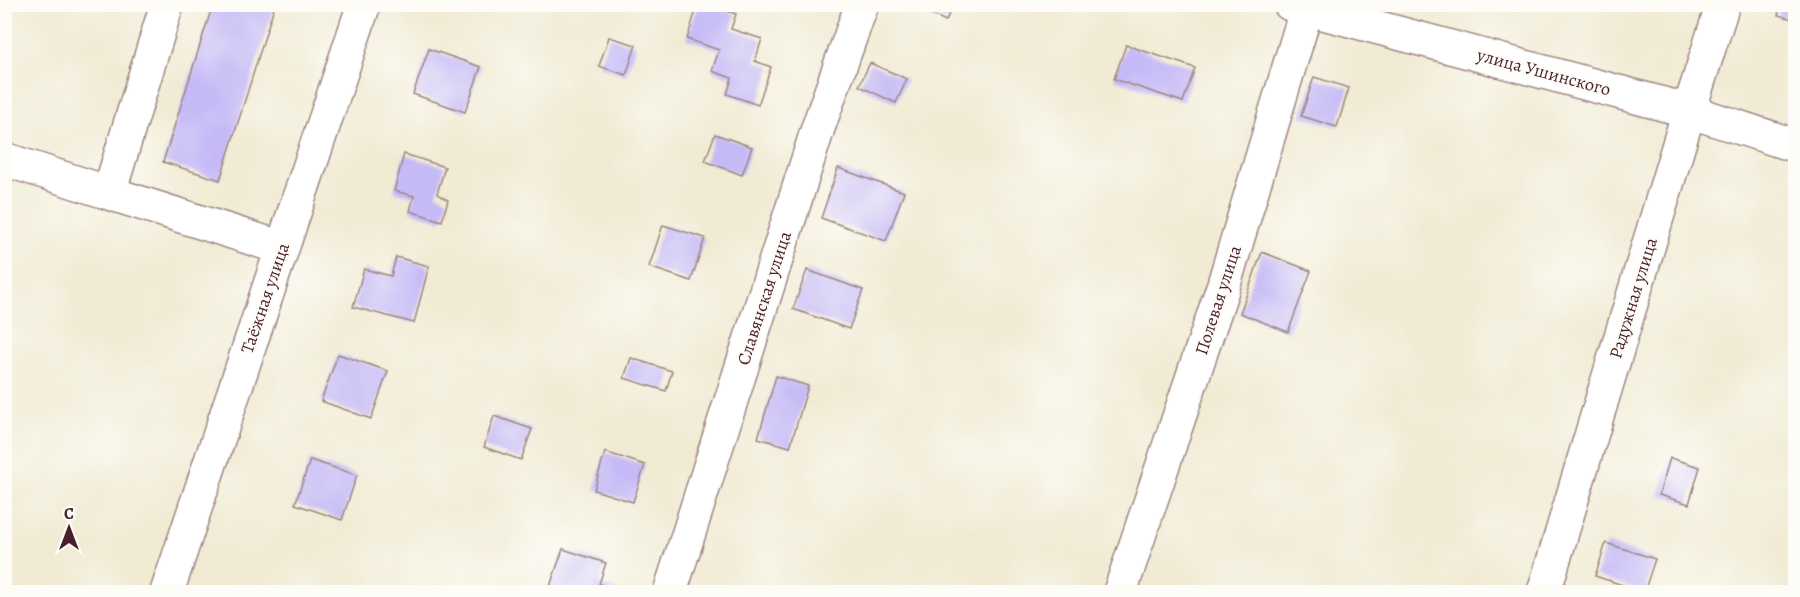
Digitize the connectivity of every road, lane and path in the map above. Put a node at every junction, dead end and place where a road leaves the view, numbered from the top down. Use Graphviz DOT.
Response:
graph roads {
  1 [pos="167,4"];
  2 [pos="364,4"];
  3 [pos="862,4"];
  4 [pos="1723,4"];
  5 [pos="1302,6"];
  6 [pos="1689,111"];
  7 [pos="1796,146"];
  8 [pos="4,159"];
  9 [pos="110,192"];
  10 [pos="282,248"];
  11 [pos="167,592"];
  12 [pos="670,592"];
  13 [pos="1120,592"];
  14 [pos="1544,592"];
  1 -- 9 [label="street"];
  2 -- 10 [label="street, Таёжная улица"];
  3 -- 12 [label="street, Славянская улица"];
  4 -- 6 [label="street, Радужная улица"];
  5 -- 6 [label="street, улица Ушинского"];
  5 -- 13 [label="street, Полевая улица"];
  6 -- 7 [label="street, улица Ушинского"];
  6 -- 14 [label="street, Радужная улица"];
  8 -- 9 [label="street"];
  9 -- 10 [label="street"];
  10 -- 11 [label="street, Таёжная улица"];
}
